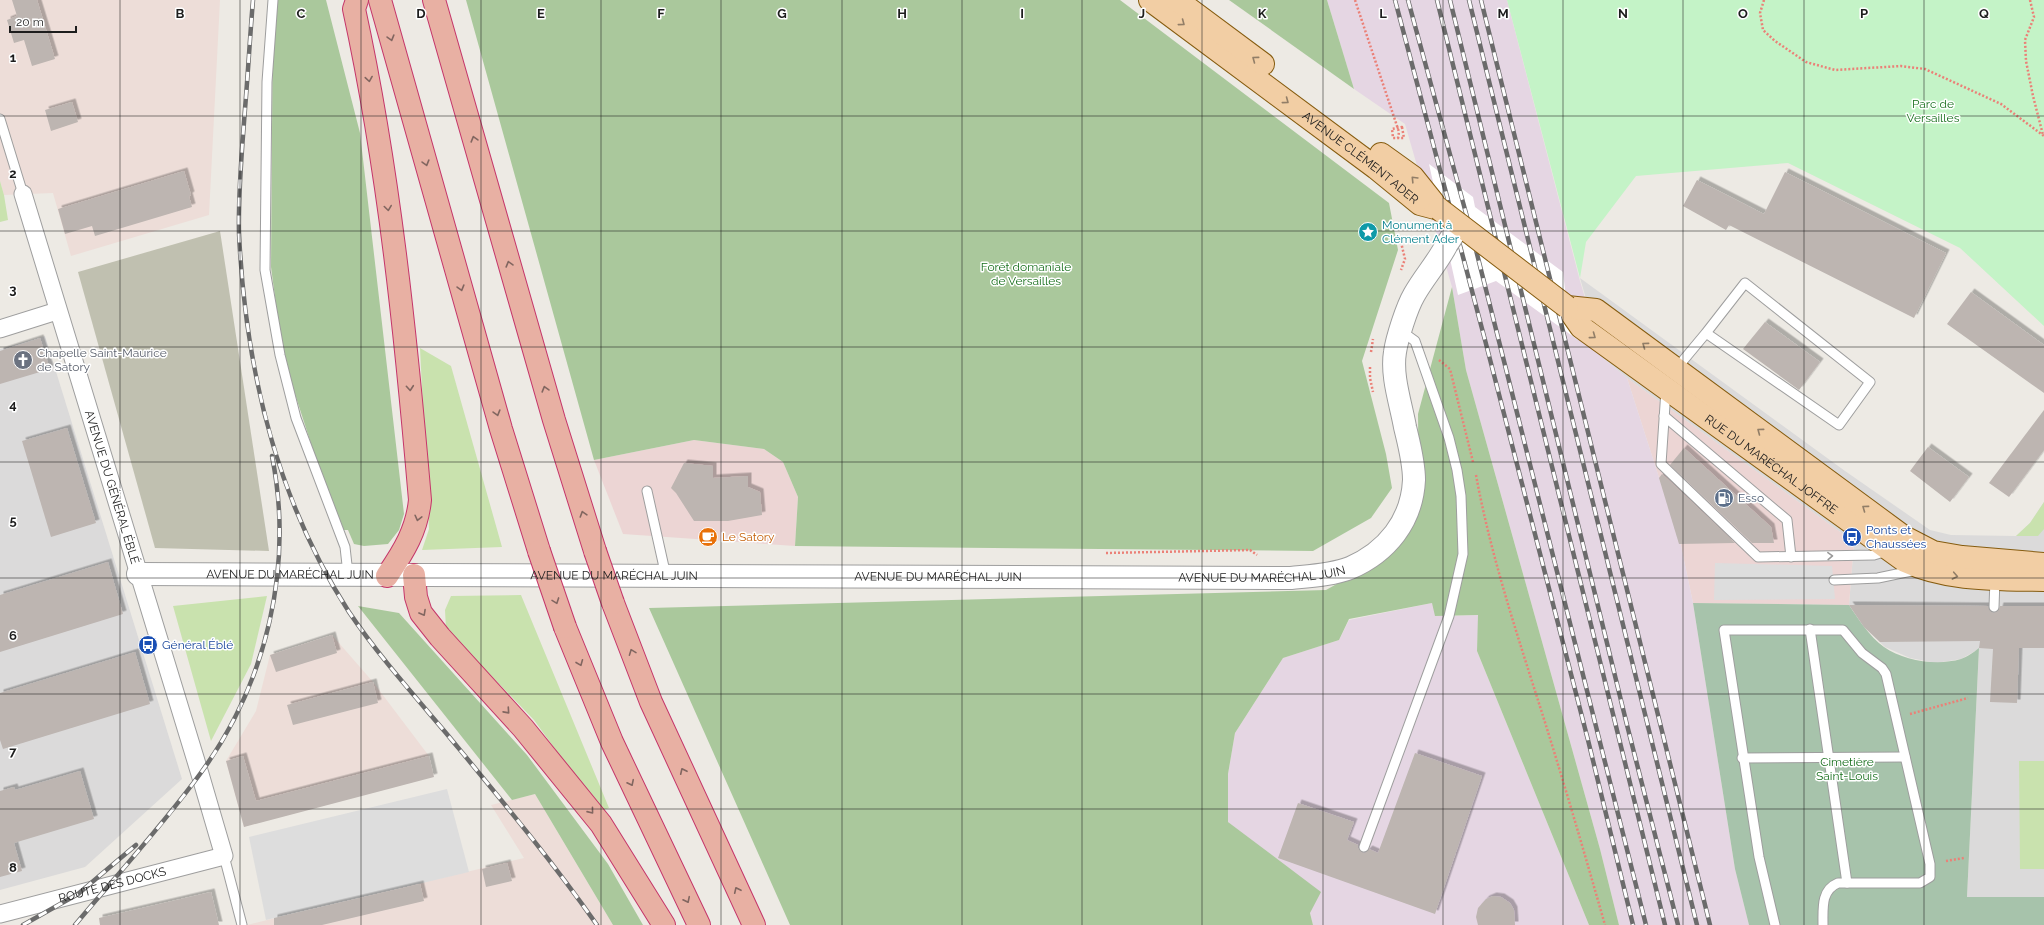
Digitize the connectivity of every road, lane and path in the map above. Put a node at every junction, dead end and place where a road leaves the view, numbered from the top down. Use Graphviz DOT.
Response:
graph roads {
  1 [pos="273,0"];
  2 [pos="357,0"];
  3 [pos="380,0"];
  4 [pos="434,0"];
  5 [pos="1150,0"];
  6 [pos="1177,0"];
  7 [pos="1355,0"];
  8 [pos="1764,0"];
  9 [pos="2030,0"];
  10 [pos="0,118"];
  11 [pos="1397,128"];
  12 [pos="2044,136"];
  13 [pos="1399,138"];
  14 [pos="23,194"];
  15 [pos="1439,209"];
  16 [pos="1459,226"];
  17 [pos="1400,238"];
  18 [pos="1399,274"];
  19 [pos="1567,307"];
  20 [pos="58,312"];
  21 [pos="0,329"];
  22 [pos="1401,330"];
  23 [pos="1706,333"];
  24 [pos="1374,338"];
  25 [pos="1371,358"];
  26 [pos="1370,365"];
  27 [pos="1669,381"];
  28 [pos="1375,400"];
  29 [pos="1664,416"];
  30 [pos="647,491"];
  31 [pos="1483,514"];
  32 [pos="1889,551"];
  33 [pos="1098,553"];
  34 [pos="1259,557"];
  35 [pos="1791,557"];
  36 [pos="1927,560"];
  37 [pos="2044,564"];
  38 [pos="1996,569"];
  39 [pos="138,574"];
  40 [pos="348,574"];
  41 [pos="414,575"];
  42 [pos="387,576"];
  43 [pos="666,576"];
  44 [pos="1834,580"];
  45 [pos="2044,580"];
  46 [pos="1994,606"];
  47 [pos="1810,629"];
  48 [pos="1968,698"];
  49 [pos="1896,718"];
  50 [pos="1905,757"];
  51 [pos="1742,758"];
  52 [pos="1829,759"];
  53 [pos="1364,847"];
  54 [pos="224,856"];
  55 [pos="1847,883"];
  56 [pos="0,914"];
  57 [pos="242,925"];
  58 [pos="664,925"];
  59 [pos="699,925"];
  60 [pos="754,925"];
  61 [pos="1605,925"];
  62 [pos="1775,925"];
  63 [pos="1823,925"];
  1 -- 40 [label="lane"];
  2 -- 42 [label="highway, one-way"];
  3 -- 59 [label="highway, one-way, bridge"];
  60 -- 4 [label="highway, one-way, bridge"];
  5 -- 15 [label="main road, AVENUE CLÉMENT ADER, one-way"];
  15 -- 6 [label="main road, AVENUE CLÉMENT ADER, one-way"];
  7 -- 11 [label="path"];
  8 -- 12 [label="path"];
  9 -- 12 [label="path"];
  10 -- 14 [label="lane, AVENUE DU GÉNÉRAL ÉBLÉ"];
  11 -- 13 [label="path"];
  11 -- 13 [label="path"];
  11 -- 13 [label="path"];
  14 -- 20 [label="street, AVENUE DU GÉNÉRAL ÉBLÉ"];
  15 -- 16 [label="main road, RUE DU MARÉCHAL JOFFRE, bridge"];
  16 -- 19 [label="main road, RUE DU MARÉCHAL JOFFRE, bridge"];
  16 -- 22 [label="street, AVENUE DU MARÉCHAL JUIN, bridge"];
  17 -- 18 [label="path"];
  19 -- 27 [label="main road, RUE DU MARÉCHAL JOFFRE, one-way"];
  27 -- 19 [label="main road, RUE DU MARÉCHAL JOFFRE, one-way"];
  20 -- 21 [label="street"];
  20 -- 39 [label="street, AVENUE DU GÉNÉRAL ÉBLÉ"];
  22 -- 43 [label="street, AVENUE DU MARÉCHAL JUIN"];
  22 -- 53 [label="lane"];
  23 -- 23 [label="lane"];
  23 -- 27 [label="lane"];
  24 -- 25 [label="path"];
  26 -- 28 [label="path"];
  27 -- 29 [label="lane"];
  27 -- 32 [label="main road, RUE DU MARÉCHAL JOFFRE"];
  36 -- 27 [label="main road, RUE DU MARÉCHAL JOFFRE, one-way"];
  29 -- 35 [label="lane"];
  29 -- 35 [label="lane"];
  30 -- 43 [label="lane"];
  31 -- 61 [label="path"];
  35 -- 32 [label="lane, one-way"];
  32 -- 36 [label="main road, RUE DU MARÉCHAL JOFFRE"];
  33 -- 34 [label="path"];
  36 -- 38 [label="main road, RUE DU MARÉCHAL JOFFRE"];
  36 -- 44 [label="lane"];
  37 -- 38 [label="main road, RUE DU MARÉCHAL JOFFRE"];
  38 -- 45 [label="main road, RUE DU MARÉCHAL JOFFRE"];
  38 -- 46 [label="lane"];
  39 -- 40 [label="street, AVENUE DU MARÉCHAL JUIN"];
  39 -- 54 [label="street, AVENUE DU GÉNÉRAL ÉBLÉ"];
  40 -- 42 [label="street, AVENUE DU MARÉCHAL JUIN"];
  41 -- 42 [label="street, AVENUE DU MARÉCHAL JUIN"];
  41 -- 43 [label="street, AVENUE DU MARÉCHAL JUIN"];
  41 -- 58 [label="highway, one-way"];
  47 -- 49 [label="lane"];
  47 -- 51 [label="lane"];
  47 -- 52 [label="lane"];
  48 -- 49 [label="path"];
  49 -- 50 [label="lane"];
  50 -- 52 [label="lane"];
  50 -- 55 [label="lane"];
  51 -- 52 [label="lane"];
  51 -- 62 [label="lane"];
  52 -- 55 [label="lane"];
  54 -- 56 [label="street, ROUTE DES DOCKS"];
  54 -- 57 [label="lane"];
  55 -- 63 [label="lane"];
}
